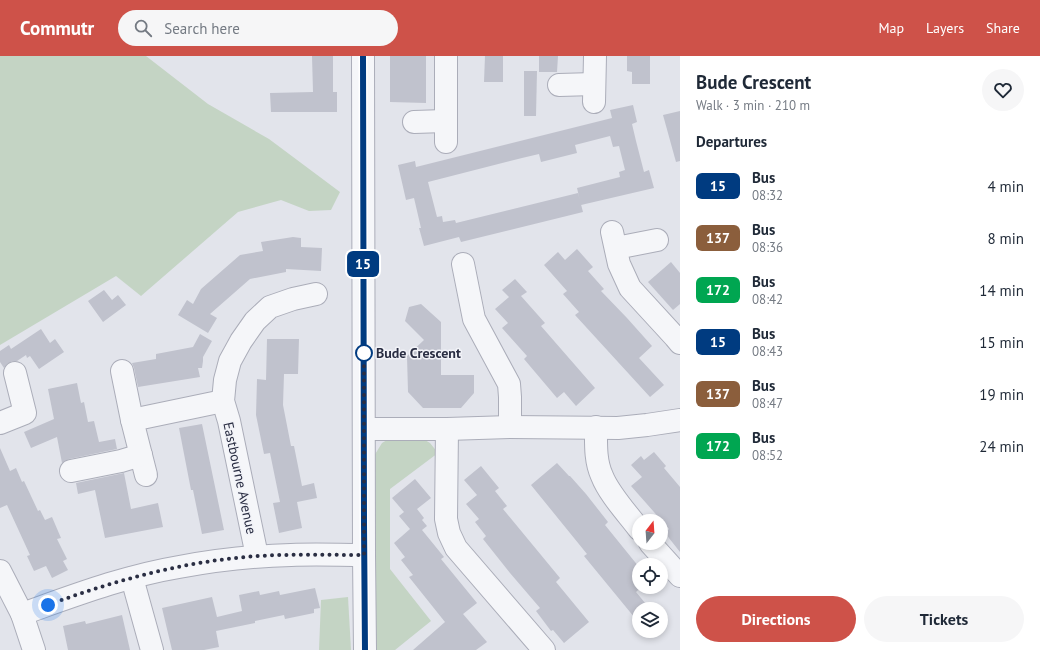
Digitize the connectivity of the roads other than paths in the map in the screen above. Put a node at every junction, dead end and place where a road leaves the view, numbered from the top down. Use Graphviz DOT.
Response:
graph roads {
  1 [pos="363,56"];
  2 [pos="446,56"];
  3 [pos="595,56"];
  4 [pos="559,85"];
  5 [pos="414,122"];
  6 [pos="657,240"];
  7 [pos="463,264"];
  8 [pos="316,294"];
  9 [pos="680,343"];
  10 [pos="122,371"];
  11 [pos="15,373"];
  12 [pos="223,401"];
  13 [pos="132,420"];
  14 [pos="680,420"];
  15 [pos="0,423"];
  16 [pos="510,427"];
  17 [pos="596,428"];
  18 [pos="364,429"];
  19 [pos="447,430"];
  20 [pos="71,471"];
  21 [pos="632,520"];
  22 [pos="656,550"];
  23 [pos="364,555"];
  24 [pos="257,556"];
  25 [pos="0,573"];
  26 [pos="680,576"];
  27 [pos="132,578"];
  28 [pos="22,614"];
  29 [pos="538,648"];
  30 [pos="34,650"];
  31 [pos="152,650"];
  32 [pos="365,650"];
  1 -- 18 [label="street"];
  2 -- 5 [label="street"];
  3 -- 4 [label="street"];
  6 -- 9 [label="street"];
  7 -- 16 [label="street"];
  8 -- 12 [label="street, Eastbourne Avenue"];
  10 -- 13 [label="street"];
  11 -- 15 [label="street"];
  12 -- 13 [label="street"];
  12 -- 24 [label="street, Eastbourne Avenue"];
  13 -- 20 [label="street"];
  14 -- 17 [label="street"];
  16 -- 17 [label="street"];
  16 -- 19 [label="street"];
  17 -- 21 [label="street"];
  18 -- 19 [label="street"];
  18 -- 23 [label="street"];
  19 -- 29 [label="street"];
  22 -- 26 [label="street"];
  23 -- 24 [label="street"];
  23 -- 32 [label="street"];
  24 -- 27 [label="street"];
  25 -- 28 [label="street"];
  27 -- 28 [label="street"];
  27 -- 31 [label="street"];
  28 -- 30 [label="street"];
}
